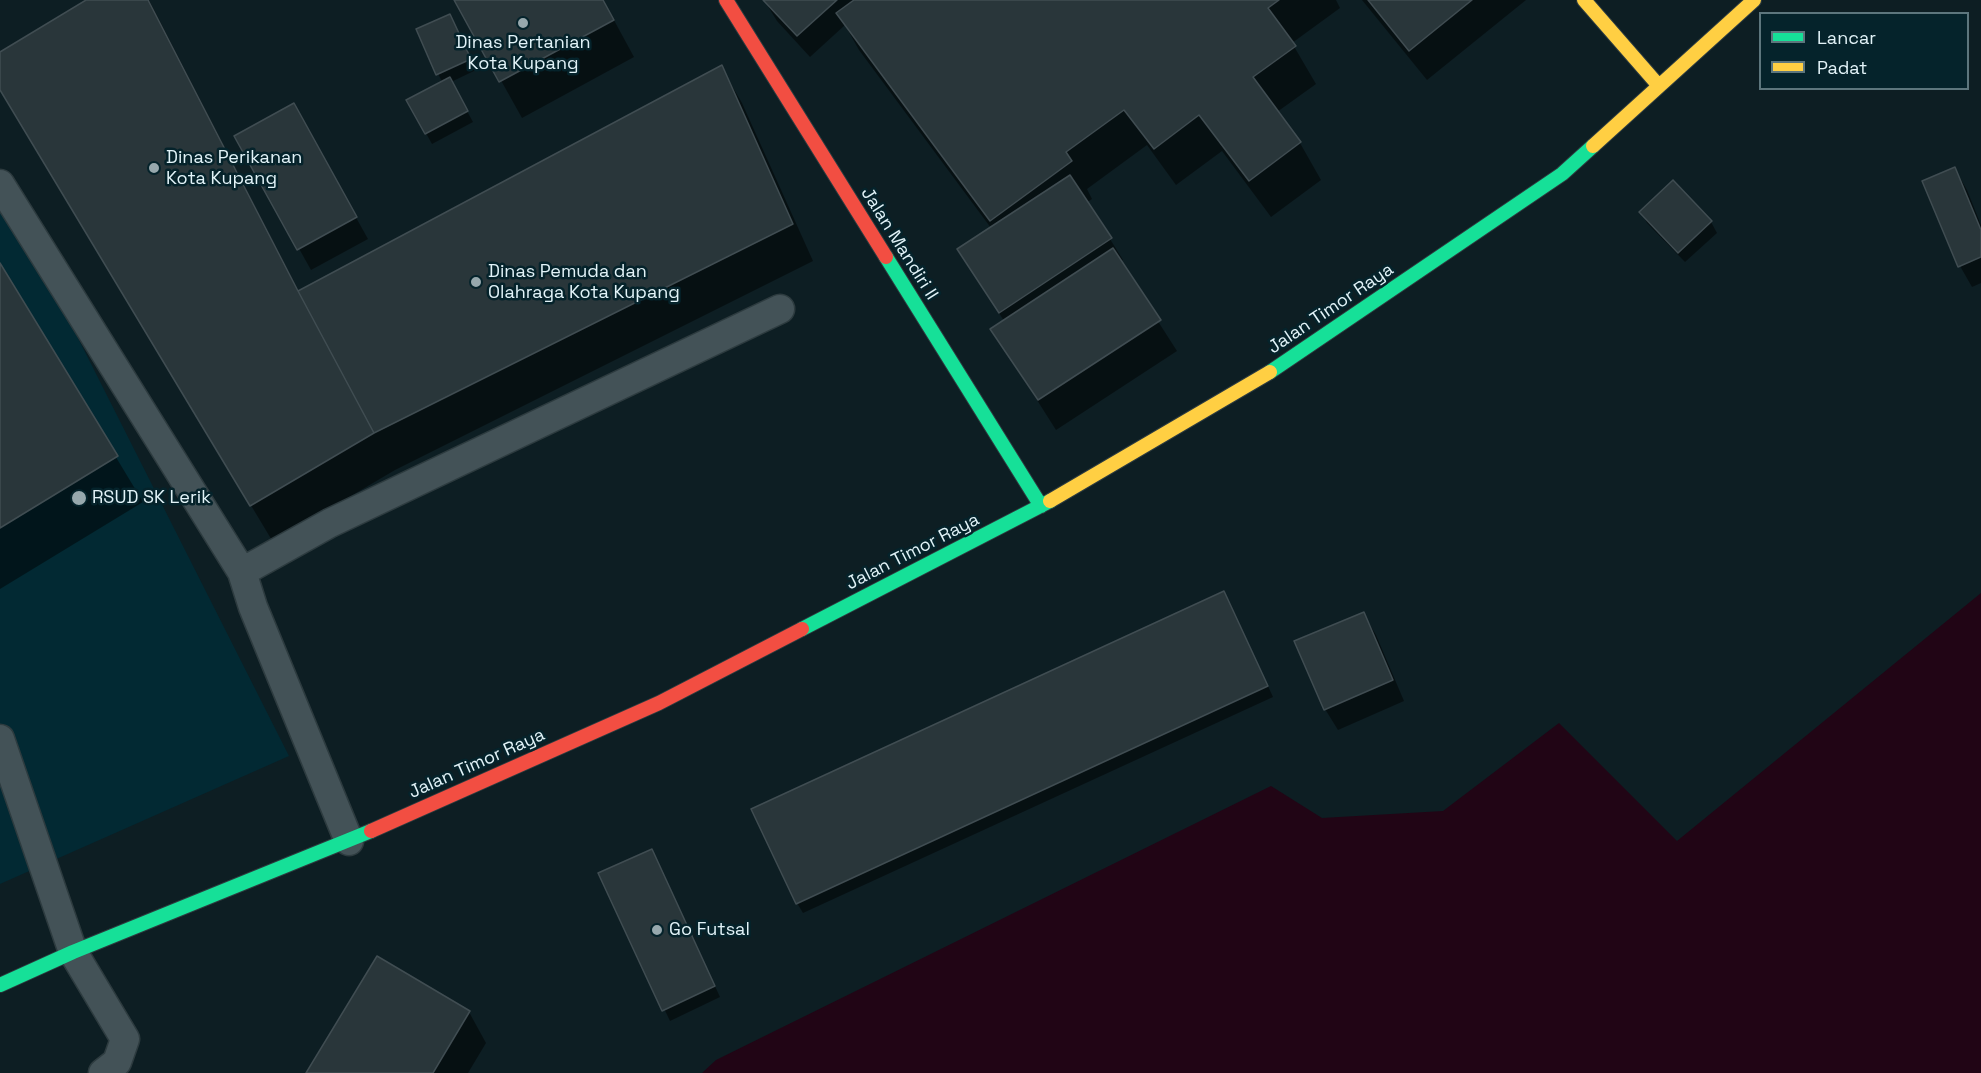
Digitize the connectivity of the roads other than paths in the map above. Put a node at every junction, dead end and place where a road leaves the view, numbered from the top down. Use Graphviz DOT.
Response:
graph roads {
  1 [pos="726,0"];
  2 [pos="1584,0"];
  3 [pos="1754,0"];
  4 [pos="1659,87"];
  5 [pos="0,184"];
  6 [pos="780,309"];
  7 [pos="1041,506"];
  8 [pos="242,572"];
  9 [pos="0,739"];
  10 [pos="349,841"];
  11 [pos="73,952"];
  12 [pos="0,985"];
  13 [pos="103,1073"];
  1 -- 7 [label="main road, Jalan Mandiri II"];
  2 -- 4 [label="main road"];
  3 -- 4 [label="main road, Jalan Timor Raya"];
  4 -- 7 [label="main road, Jalan Timor Raya"];
  5 -- 8 [label="lane"];
  6 -- 8 [label="lane"];
  7 -- 10 [label="main road, Jalan Timor Raya"];
  8 -- 10 [label="lane"];
  9 -- 11 [label="lane"];
  10 -- 11 [label="main road, Jalan Timor Raya"];
  11 -- 12 [label="main road, Jalan Timor Raya"];
  11 -- 13 [label="lane"];
}
